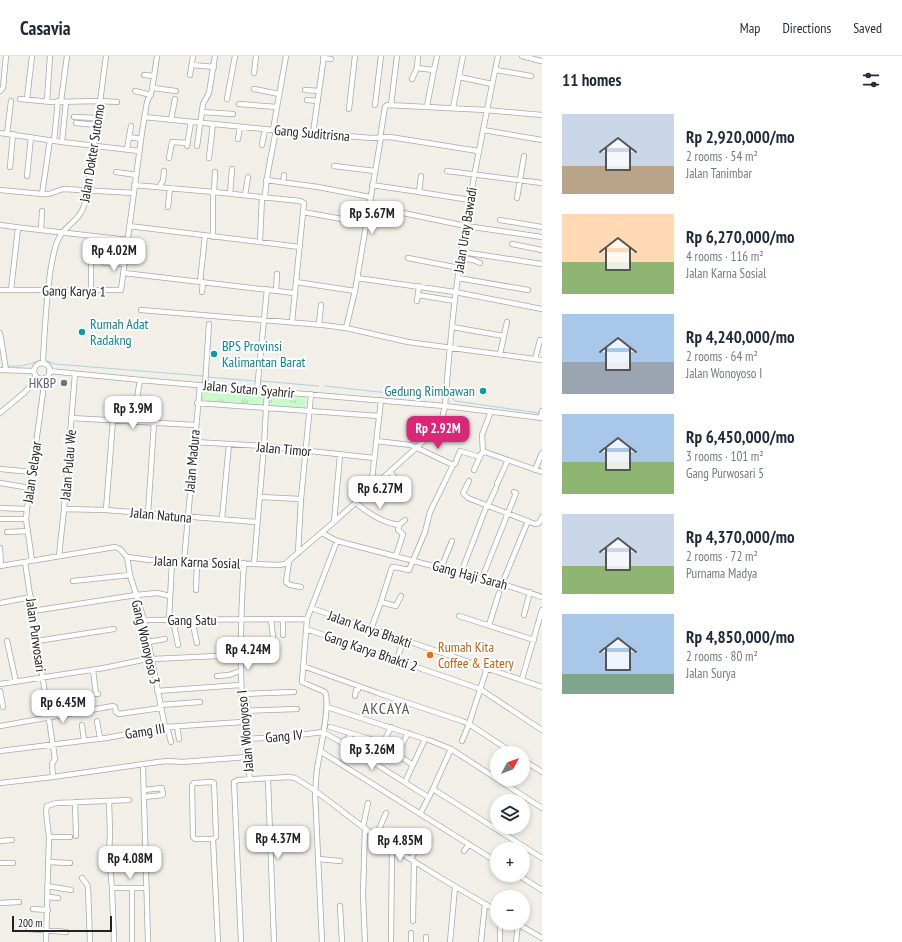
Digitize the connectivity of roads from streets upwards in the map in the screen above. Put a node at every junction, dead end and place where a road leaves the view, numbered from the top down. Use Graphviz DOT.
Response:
graph roads {
  1 [pos="6,56"];
  2 [pos="32,56"];
  3 [pos="50,56"];
  4 [pos="67,56"];
  5 [pos="106,56"];
  6 [pos="157,56"];
  7 [pos="193,56"];
  8 [pos="215,56"];
  9 [pos="235,56"];
  10 [pos="256,56"];
  11 [pos="286,56"];
  12 [pos="355,56"];
  13 [pos="381,56"];
  14 [pos="398,56"];
  15 [pos="418,56"];
  16 [pos="437,56"];
  17 [pos="463,56"];
  18 [pos="498,56"];
  19 [pos="525,56"];
  20 [pos="323,57"];
  21 [pos="331,59"];
  22 [pos="541,61"];
  23 [pos="192,65"];
  24 [pos="214,67"];
  25 [pos="417,68"];
  26 [pos="434,70"];
  27 [pos="496,70"];
  28 [pos="254,73"];
  29 [pos="144,75"];
  30 [pos="190,75"];
  31 [pos="154,76"];
  32 [pos="531,76"];
  33 [pos="459,77"];
  34 [pos="412,79"];
  35 [pos="492,84"];
  36 [pos="153,88"];
  37 [pos="254,89"];
  38 [pos="305,90"];
  39 [pos="0,91"];
  40 [pos="135,91"];
  41 [pos="176,91"];
  42 [pos="319,91"];
  43 [pos="279,94"];
  44 [pos="151,95"];
  45 [pos="20,99"];
  46 [pos="28,99"];
  47 [pos="175,99"];
  48 [pos="227,99"];
  49 [pos="307,100"];
  50 [pos="11,101"];
  51 [pos="47,101"];
  52 [pos="62,101"];
  53 [pos="100,101"];
  54 [pos="318,101"];
  55 [pos="117,102"];
  56 [pos="239,104"];
  57 [pos="375,105"];
  58 [pos="391,105"];
  59 [pos="427,106"];
  60 [pos="277,107"];
  61 [pos="453,108"];
  62 [pos="349,109"];
  63 [pos="486,110"];
  64 [pos="202,112"];
  65 [pos="233,114"];
  66 [pos="542,114"];
  67 [pos="74,117"];
  68 [pos="144,117"];
  69 [pos="98,118"];
  70 [pos="171,120"];
  71 [pos="191,122"];
  72 [pos="76,123"];
  73 [pos="200,123"];
  74 [pos="213,124"];
  75 [pos="97,125"];
  76 [pos="130,126"];
  77 [pos="240,127"];
  78 [pos="265,129"];
  79 [pos="274,130"];
  80 [pos="482,130"];
  81 [pos="0,133"];
  82 [pos="313,133"];
  83 [pos="7,134"];
  84 [pos="13,134"];
  85 [pos="129,136"];
  86 [pos="31,137"];
  87 [pos="380,138"];
  88 [pos="141,139"];
  89 [pos="238,139"];
  90 [pos="542,140"];
  91 [pos="52,141"];
  92 [pos="62,142"];
  93 [pos="94,145"];
  94 [pos="262,145"];
  95 [pos="197,146"];
  96 [pos="127,149"];
  97 [pos="139,151"];
  98 [pos="478,151"];
  99 [pos="524,156"];
  100 [pos="169,158"];
  101 [pos="209,158"];
  102 [pos="334,166"];
  103 [pos="10,167"];
  104 [pos="232,169"];
  105 [pos="164,171"];
  106 [pos="375,171"];
  107 [pos="447,171"];
  108 [pos="116,172"];
  109 [pos="215,172"];
  110 [pos="475,174"];
  111 [pos="136,175"];
  112 [pos="284,175"];
  113 [pos="27,176"];
  114 [pos="421,176"];
  115 [pos="248,177"];
  116 [pos="520,179"];
  117 [pos="266,180"];
  118 [pos="283,182"];
  119 [pos="542,183"];
  120 [pos="134,185"];
  121 [pos="372,185"];
  122 [pos="160,187"];
  123 [pos="170,188"];
  124 [pos="0,190"];
  125 [pos="87,191"];
  126 [pos="214,192"];
  127 [pos="419,192"];
  128 [pos="134,193"];
  129 [pos="42,194"];
  130 [pos="230,194"];
  131 [pos="245,195"];
  132 [pos="264,197"];
  133 [pos="370,197"];
  134 [pos="517,198"];
  135 [pos="470,200"];
  136 [pos="369,206"];
  137 [pos="168,207"];
  138 [pos="42,211"];
  139 [pos="303,212"];
  140 [pos="366,220"];
  141 [pos="500,220"];
  142 [pos="255,223"];
  143 [pos="261,224"];
  144 [pos="0,225"];
  145 [pos="129,226"];
  146 [pos="466,226"];
  147 [pos="542,227"];
  148 [pos="18,228"];
  149 [pos="41,230"];
  150 [pos="63,232"];
  151 [pos="91,236"];
  152 [pos="205,236"];
  153 [pos="213,237"];
  154 [pos="542,237"];
  155 [pos="128,240"];
  156 [pos="260,242"];
  157 [pos="512,244"];
  158 [pos="300,247"];
  159 [pos="542,250"];
  160 [pos="112,251"];
  161 [pos="461,255"];
  162 [pos="408,258"];
  163 [pos="104,263"];
  164 [pos="111,263"];
  165 [pos="480,263"];
  166 [pos="125,264"];
  167 [pos="542,264"];
  168 [pos="459,268"];
  169 [pos="124,273"];
  170 [pos="277,274"];
  171 [pos="357,278"];
  172 [pos="458,278"];
  173 [pos="202,282"];
  174 [pos="296,282"];
  175 [pos="419,286"];
  176 [pos="0,290"];
  177 [pos="11,290"];
  178 [pos="47,290"];
  179 [pos="91,290"];
  180 [pos="267,290"];
  181 [pos="528,290"];
  182 [pos="276,291"];
  183 [pos="355,291"];
  184 [pos="202,292"];
  185 [pos="455,292"];
  186 [pos="294,293"];
  187 [pos="418,295"];
  188 [pos="417,301"];
  189 [pos="455,301"];
  190 [pos="321,305"];
  191 [pos="542,309"];
  192 [pos="141,310"];
  193 [pos="264,320"];
  194 [pos="292,322"];
  195 [pos="507,322"];
  196 [pos="209,324"];
  197 [pos="319,324"];
  198 [pos="452,327"];
  199 [pos="346,328"];
  200 [pos="0,333"];
  201 [pos="504,336"];
  202 [pos="540,340"];
  203 [pos="450,348"];
  204 [pos="500,354"];
  205 [pos="535,359"];
  206 [pos="542,360"];
  207 [pos="43,363"];
  208 [pos="6,369"];
  209 [pos="0,370"];
  210 [pos="33,370"];
  211 [pos="50,372"];
  212 [pos="75,374"];
  213 [pos="41,379"];
  214 [pos="140,380"];
  215 [pos="202,385"];
  216 [pos="257,390"];
  217 [pos="267,391"];
  218 [pos="311,394"];
  219 [pos="381,400"];
  220 [pos="197,403"];
  221 [pos="445,406"];
  222 [pos="266,408"];
  223 [pos="310,411"];
  224 [pos="491,411"];
  225 [pos="542,412"];
  226 [pos="0,413"];
  227 [pos="379,416"];
  228 [pos="71,418"];
  229 [pos="542,418"];
  230 [pos="113,420"];
  231 [pos="133,422"];
  232 [pos="154,423"];
  233 [pos="195,425"];
  234 [pos="376,441"];
  235 [pos="194,442"];
  236 [pos="229,444"];
  237 [pos="264,446"];
  238 [pos="417,448"];
  239 [pos="305,450"];
  240 [pos="483,452"];
  241 [pos="542,453"];
  242 [pos="340,455"];
  243 [pos="480,457"];
  244 [pos="374,458"];
  245 [pos="508,460"];
  246 [pos="453,465"];
  247 [pos="0,469"];
  248 [pos="474,470"];
  249 [pos="535,470"];
  250 [pos="32,472"];
  251 [pos="390,472"];
  252 [pos="542,472"];
  253 [pos="469,481"];
  254 [pos="0,483"];
  255 [pos="376,484"];
  256 [pos="30,488"];
  257 [pos="371,488"];
  258 [pos="514,492"];
  259 [pos="260,497"];
  260 [pos="301,499"];
  261 [pos="356,503"];
  262 [pos="488,505"];
  263 [pos="0,508"];
  264 [pos="64,508"];
  265 [pos="27,509"];
  266 [pos="106,510"];
  267 [pos="508,513"];
  268 [pos="148,514"];
  269 [pos="542,517"];
  270 [pos="188,518"];
  271 [pos="0,519"];
  272 [pos="26,519"];
  273 [pos="222,519"];
  274 [pos="405,520"];
  275 [pos="528,521"];
  276 [pos="257,522"];
  277 [pos="334,522"];
  278 [pos="400,524"];
  279 [pos="28,531"];
  280 [pos="7,532"];
  281 [pos="322,533"];
  282 [pos="338,541"];
  283 [pos="452,541"];
  284 [pos="0,548"];
  285 [pos="298,553"];
  286 [pos="59,556"];
  287 [pos="396,556"];
  288 [pos="127,557"];
  289 [pos="412,560"];
  290 [pos="32,561"];
  291 [pos="172,561"];
  292 [pos="184,561"];
  293 [pos="26,562"];
  294 [pos="197,562"];
  295 [pos="289,562"];
  296 [pos="244,564"];
  297 [pos="254,564"];
  298 [pos="1,566"];
  299 [pos="440,568"];
  300 [pos="461,573"];
  301 [pos="130,575"];
  302 [pos="482,578"];
  303 [pos="73,581"];
  304 [pos="502,584"];
  305 [pos="300,587"];
  306 [pos="196,590"];
  307 [pos="530,592"];
  308 [pos="499,593"];
  309 [pos="136,594"];
  310 [pos="170,596"];
  311 [pos="401,596"];
  312 [pos="31,597"];
  313 [pos="542,597"];
  314 [pos="381,602"];
  315 [pos="0,603"];
  316 [pos="311,608"];
  317 [pos="542,610"];
  318 [pos="33,611"];
  319 [pos="524,615"];
  320 [pos="459,616"];
  321 [pos="271,619"];
  322 [pos="283,619"];
  323 [pos="307,619"];
  324 [pos="144,620"];
  325 [pos="171,620"];
  326 [pos="192,620"];
  327 [pos="240,620"];
  328 [pos="489,625"];
  329 [pos="540,628"];
  330 [pos="114,629"];
  331 [pos="306,629"];
  332 [pos="371,629"];
  333 [pos="283,635"];
  334 [pos="273,637"];
  335 [pos="165,639"];
  336 [pos="402,640"];
  337 [pos="534,640"];
  338 [pos="7,641"];
  339 [pos="37,641"];
  340 [pos="148,642"];
  341 [pos="197,643"];
  342 [pos="178,645"];
  343 [pos="240,655"];
  344 [pos="152,658"];
  345 [pos="397,660"];
  346 [pos="303,666"];
  347 [pos="487,668"];
  348 [pos="94,670"];
  349 [pos="240,671"];
  350 [pos="217,676"];
  351 [pos="43,678"];
  352 [pos="522,680"];
  353 [pos="16,682"];
  354 [pos="0,684"];
  355 [pos="240,685"];
  356 [pos="359,686"];
  357 [pos="542,687"];
  358 [pos="480,689"];
  359 [pos="0,690"];
  360 [pos="157,691"];
  361 [pos="294,692"];
  362 [pos="98,694"];
  363 [pos="242,694"];
  364 [pos="356,696"];
  365 [pos="200,702"];
  366 [pos="247,703"];
  367 [pos="160,706"];
  368 [pos="3,707"];
  369 [pos="327,707"];
  370 [pos="297,709"];
  371 [pos="245,711"];
  372 [pos="50,718"];
  373 [pos="97,721"];
  374 [pos="245,721"];
  375 [pos="469,724"];
  376 [pos="82,725"];
  377 [pos="0,726"];
  378 [pos="177,726"];
  379 [pos="166,727"];
  380 [pos="330,727"];
  381 [pos="391,727"];
  382 [pos="542,730"];
  383 [pos="323,732"];
  384 [pos="408,733"];
  385 [pos="351,734"];
  386 [pos="100,738"];
  387 [pos="179,739"];
  388 [pos="245,739"];
  389 [pos="427,739"];
  390 [pos="84,740"];
  391 [pos="462,741"];
  392 [pos="171,742"];
  393 [pos="53,744"];
  394 [pos="344,744"];
  395 [pos="382,745"];
  396 [pos="502,746"];
  397 [pos="451,749"];
  398 [pos="0,751"];
  399 [pos="320,751"];
  400 [pos="397,756"];
  401 [pos="247,757"];
  402 [pos="530,764"];
  403 [pos="143,765"];
  404 [pos="413,765"];
  405 [pos="542,772"];
  406 [pos="53,777"];
  407 [pos="268,778"];
  408 [pos="250,779"];
  409 [pos="405,782"];
  410 [pos="0,783"];
  411 [pos="433,789"];
  412 [pos="144,790"];
  413 [pos="315,792"];
  414 [pos="144,797"];
  415 [pos="428,797"];
  416 [pos="129,800"];
  417 [pos="109,801"];
  418 [pos="74,802"];
  419 [pos="368,803"];
  420 [pos="542,808"];
  421 [pos="386,813"];
  422 [pos="420,814"];
  423 [pos="364,828"];
  424 [pos="425,832"];
  425 [pos="76,836"];
  426 [pos="376,836"];
  427 [pos="49,837"];
  428 [pos="70,837"];
  429 [pos="213,839"];
  430 [pos="12,840"];
  431 [pos="0,841"];
  432 [pos="469,844"];
  433 [pos="392,847"];
  434 [pos="464,851"];
  435 [pos="490,858"];
  436 [pos="542,858"];
  437 [pos="319,859"];
  438 [pos="412,860"];
  439 [pos="340,861"];
  440 [pos="13,862"];
  441 [pos="48,862"];
  442 [pos="0,863"];
  443 [pos="70,863"];
  444 [pos="82,878"];
  445 [pos="529,882"];
  446 [pos="47,886"];
  447 [pos="455,887"];
  448 [pos="112,888"];
  449 [pos="147,888"];
  450 [pos="132,889"];
  451 [pos="71,890"];
  452 [pos="542,890"];
  453 [pos="48,897"];
  454 [pos="58,898"];
  455 [pos="19,902"];
  456 [pos="0,903"];
  457 [pos="485,904"];
  458 [pos="340,906"];
  459 [pos="490,907"];
  460 [pos="32,909"];
  461 [pos="48,910"];
  462 [pos="413,921"];
  463 [pos="29,929"];
  464 [pos="46,930"];
  465 [pos="500,930"];
  466 [pos="517,930"];
  467 [pos="528,930"];
  468 [pos="66,932"];
  469 [pos="411,933"];
  470 [pos="542,938"];
  471 [pos="46,942"];
  472 [pos="90,942"];
  473 [pos="114,942"];
  474 [pos="132,942"];
  475 [pos="148,942"];
  476 [pos="218,942"];
  477 [pos="241,942"];
  478 [pos="274,942"];
  479 [pos="322,942"];
  480 [pos="342,942"];
  481 [pos="364,942"];
  482 [pos="391,942"];
  483 [pos="411,942"];
  484 [pos="450,942"];
  485 [pos="481,942"];
  486 [pos="500,942"];
  487 [pos="516,942"];
  1 -- 39 [label="street"];
  2 -- 46 [label="street"];
  3 -- 51 [label="street"];
  4 -- 52 [label="street"];
  5 -- 53 [label="street, Jalan Dokter Sutomo"];
  6 -- 31 [label="street, Gang Karya 1"];
  7 -- 23 [label="street"];
  8 -- 24 [label="street"];
  9 -- 48 [label="street"];
  10 -- 28 [label="street"];
  11 -- 43 [label="street"];
  12 -- 62 [label="street"];
  13 -- 57 [label="street"];
  14 -- 58 [label="street"];
  15 -- 25 [label="street"];
  16 -- 26 [label="street"];
  17 -- 33 [label="street"];
  18 -- 27 [label="street, Jalan Uray Bawadi"];
  19 -- 22 [label="street"];
  20 -- 21 [label="street"];
  20 -- 42 [label="street"];
  23 -- 24 [label="street"];
  23 -- 30 [label="street"];
  24 -- 64 [label="street"];
  25 -- 26 [label="street"];
  25 -- 34 [label="street"];
  26 -- 59 [label="street"];
  27 -- 32 [label="street"];
  27 -- 35 [label="street, Jalan Uray Bawadi"];
  29 -- 31 [label="street"];
  31 -- 36 [label="street, Gang Karya 1"];
  33 -- 35 [label="street"];
  33 -- 61 [label="street"];
  35 -- 63 [label="street, Jalan Uray Bawadi"];
  36 -- 41 [label="street"];
  36 -- 44 [label="street, Gang Karya 1"];
  37 -- 43 [label="street"];
  38 -- 42 [label="street"];
  40 -- 44 [label="street"];
  42 -- 54 [label="street"];
  43 -- 60 [label="street"];
  44 -- 68 [label="street, Gang Karya 1"];
  45 -- 46 [label="street"];
  46 -- 51 [label="street"];
  47 -- 70 [label="street"];
  49 -- 54 [label="street"];
  50 -- 83 [label="street"];
  51 -- 52 [label="street"];
  52 -- 53 [label="street"];
  52 -- 91 [label="street"];
  52 -- 92 [label="street"];
  53 -- 55 [label="street"];
  53 -- 69 [label="street, Jalan Dokter Sutomo"];
  54 -- 82 [label="street"];
  56 -- 60 [label="street"];
  58 -- 59 [label="street"];
  58 -- 87 [label="street"];
  59 -- 61 [label="street"];
  60 -- 79 [label="street"];
  61 -- 63 [label="street"];
  63 -- 66 [label="street"];
  63 -- 80 [label="street, Jalan Uray Bawadi"];
  64 -- 65 [label="street"];
  64 -- 73 [label="street"];
  67 -- 69 [label="street"];
  68 -- 70 [label="street, Gang Suditrisna"];
  68 -- 88 [label="street, Gang Karya 1"];
  69 -- 75 [label="street, Jalan Dokter Sutomo"];
  70 -- 71 [label="street, Gang Suditrisna"];
  71 -- 73 [label="street, Gang Suditrisna"];
  71 -- 100 [label="street"];
  72 -- 75 [label="street"];
  73 -- 74 [label="street, Gang Suditrisna"];
  73 -- 95 [label="street"];
  74 -- 77 [label="street, Gang Suditrisna"];
  74 -- 101 [label="street"];
  75 -- 93 [label="street, Jalan Dokter Sutomo"];
  76 -- 85 [label="street"];
  77 -- 78 [label="street, Gang Suditrisna"];
  77 -- 89 [label="street"];
  78 -- 79 [label="street, Gang Suditrisna"];
  78 -- 94 [label="street"];
  79 -- 82 [label="street, Gang Suditrisna"];
  79 -- 117 [label="street"];
  80 -- 90 [label="street"];
  80 -- 98 [label="street, Jalan Uray Bawadi"];
  81 -- 83 [label="street"];
  82 -- 87 [label="street, Gang Suditrisna"];
  83 -- 84 [label="street"];
  84 -- 86 [label="street"];
  84 -- 103 [label="street"];
  85 -- 88 [label="street"];
  85 -- 96 [label="street"];
  86 -- 91 [label="street"];
  86 -- 113 [label="street"];
  87 -- 98 [label="street, Gang Suditrisna"];
  87 -- 106 [label="street"];
  88 -- 97 [label="street, Gang Karya 1"];
  91 -- 92 [label="street"];
  91 -- 129 [label="street"];
  92 -- 93 [label="street"];
  93 -- 96 [label="street"];
  93 -- 125 [label="street, Jalan Dokter Sutomo"];
  96 -- 97 [label="street"];
  97 -- 111 [label="street, Gang Karya 1"];
  98 -- 110 [label="street, Jalan Uray Bawadi"];
  99 -- 116 [label="street"];
  102 -- 106 [label="street"];
  104 -- 130 [label="street"];
  105 -- 122 [label="street"];
  106 -- 121 [label="street"];
  107 -- 110 [label="street"];
  108 -- 111 [label="street"];
  109 -- 126 [label="street"];
  110 -- 116 [label="street"];
  110 -- 135 [label="street, Jalan Uray Bawadi"];
  111 -- 120 [label="street, Gang Karya 1"];
  112 -- 118 [label="street"];
  114 -- 127 [label="street"];
  115 -- 131 [label="street"];
  116 -- 119 [label="street"];
  116 -- 134 [label="street"];
  117 -- 118 [label="street"];
  117 -- 132 [label="street"];
  118 -- 133 [label="street"];
  120 -- 122 [label="street"];
  120 -- 128 [label="street, Gang Karya 1"];
  121 -- 127 [label="street"];
  121 -- 133 [label="street"];
  122 -- 123 [label="street"];
  123 -- 126 [label="street"];
  123 -- 137 [label="street"];
  124 -- 129 [label="street"];
  125 -- 128 [label="street"];
  125 -- 129 [label="street"];
  125 -- 150 [label="street, Jalan Dokter Sutomo"];
  126 -- 130 [label="street"];
  126 -- 153 [label="street"];
  127 -- 135 [label="street"];
  128 -- 145 [label="street, Gang Karya 1"];
  130 -- 131 [label="street"];
  131 -- 132 [label="street"];
  132 -- 139 [label="street"];
  132 -- 143 [label="street"];
  133 -- 136 [label="street"];
  135 -- 146 [label="street, Jalan Uray Bawadi"];
  136 -- 140 [label="street"];
  136 -- 146 [label="street"];
  138 -- 149 [label="street"];
  139 -- 140 [label="street"];
  139 -- 158 [label="street"];
  140 -- 171 [label="street"];
  141 -- 147 [label="street"];
  142 -- 143 [label="street"];
  143 -- 156 [label="street"];
  144 -- 148 [label="street"];
  145 -- 152 [label="street"];
  145 -- 155 [label="street, Gang Karya 1"];
  146 -- 154 [label="street"];
  146 -- 161 [label="street, Jalan Uray Bawadi"];
  148 -- 149 [label="street"];
  148 -- 177 [label="street"];
  149 -- 150 [label="street"];
  150 -- 151 [label="street"];
  150 -- 178 [label="street, Jalan Dokter Sutomo"];
  151 -- 155 [label="street"];
  151 -- 179 [label="street"];
  152 -- 153 [label="street"];
  152 -- 173 [label="street"];
  153 -- 156 [label="street"];
  155 -- 166 [label="street, Gang Karya 1"];
  156 -- 158 [label="street"];
  157 -- 159 [label="street"];
  158 -- 174 [label="street"];
  160 -- 164 [label="street"];
  161 -- 165 [label="street"];
  161 -- 167 [label="street"];
  161 -- 168 [label="street, Jalan Uray Bawadi"];
  162 -- 168 [label="street"];
  163 -- 164 [label="street"];
  164 -- 166 [label="street"];
  166 -- 169 [label="street, Gang Karya 1"];
  168 -- 172 [label="street, Jalan Uray Bawadi"];
  169 -- 173 [label="street"];
  169 -- 179 [label="street, Gang Karya 1"];
  170 -- 182 [label="street"];
  171 -- 175 [label="street"];
  171 -- 183 [label="street"];
  172 -- 181 [label="street"];
  172 -- 185 [label="street, Jalan Uray Bawadi"];
  173 -- 180 [label="street"];
  173 -- 184 [label="street"];
  174 -- 183 [label="street"];
  174 -- 186 [label="street"];
  175 -- 185 [label="street"];
  175 -- 187 [label="street"];
  176 -- 177 [label="street, Gang Karya 1"];
  177 -- 178 [label="street, Gang Karya 1"];
  178 -- 179 [label="street, Gang Karya 1"];
  178 -- 207 [label="street, Jalan Dokter Sutomo"];
  180 -- 182 [label="street"];
  180 -- 193 [label="street"];
  182 -- 186 [label="street"];
  183 -- 199 [label="street"];
  185 -- 189 [label="street, Jalan Uray Bawadi"];
  185 -- 191 [label="street"];
  186 -- 194 [label="street"];
  187 -- 188 [label="street"];
  187 -- 189 [label="street"];
  189 -- 198 [label="street, Jalan Uray Bawadi"];
  190 -- 197 [label="street"];
  192 -- 193 [label="street"];
  193 -- 194 [label="street"];
  193 -- 216 [label="street"];
  194 -- 197 [label="street"];
  195 -- 201 [label="street"];
  196 -- 215 [label="street, Jalan Madura"];
  197 -- 199 [label="street"];
  198 -- 201 [label="street"];
  198 -- 203 [label="street, Jalan Uray Bawadi"];
  199 -- 203 [label="street"];
  200 -- 208 [label="street"];
  201 -- 204 [label="street"];
  202 -- 205 [label="street"];
  203 -- 204 [label="street"];
  203 -- 221 [label="street, Jalan Uray Bawadi"];
  204 -- 205 [label="street"];
  205 -- 206 [label="street"];
  207 -- 210 [label="street"];
  207 -- 211 [label="street"];
  208 -- 209 [label="street"];
  208 -- 210 [label="street"];
  210 -- 213 [label="street"];
  211 -- 212 [label="street, Jalan Sutan Syahrir"];
  211 -- 213 [label="street"];
  212 -- 214 [label="street, Jalan Sutan Syahrir"];
  212 -- 228 [label="street, Jalan Pulau We"];
  213 -- 226 [label="street"];
  213 -- 250 [label="street, Jalan Selayar"];
  214 -- 215 [label="street, Jalan Sutan Syahrir"];
  214 -- 231 [label="street"];
  215 -- 216 [label="street, Jalan Sutan Syahrir"];
  215 -- 220 [label="street, Jalan Madura"];
  216 -- 217 [label="street, Jalan Sutan Syahrir"];
  217 -- 218 [label="street, Jalan Sutan Syahrir"];
  217 -- 222 [label="street"];
  218 -- 219 [label="street, Jalan Sutan Syahrir"];
  218 -- 223 [label="street"];
  219 -- 221 [label="street, Jalan Sutan Syahrir"];
  219 -- 227 [label="street"];
  220 -- 222 [label="street"];
  220 -- 233 [label="street, Jalan Madura"];
  221 -- 224 [label="street, Jalan Sutan Syahrir"];
  221 -- 238 [label="street, Jalan Uray Bawadi"];
  222 -- 223 [label="street"];
  222 -- 237 [label="street"];
  223 -- 227 [label="street"];
  223 -- 239 [label="street"];
  224 -- 229 [label="street, Jalan Sutan Syahrir"];
  224 -- 240 [label="street"];
  225 -- 229 [label="street"];
  227 -- 234 [label="street"];
  228 -- 230 [label="street"];
  228 -- 264 [label="street, Jalan Pulau We"];
  230 -- 231 [label="street"];
  230 -- 266 [label="street"];
  231 -- 232 [label="street"];
  232 -- 233 [label="street"];
  232 -- 268 [label="street"];
  233 -- 235 [label="street, Jalan Madura"];
  234 -- 238 [label="street"];
  234 -- 244 [label="street"];
  235 -- 236 [label="street, Jalan Timor"];
  235 -- 270 [label="street, Jalan Madura"];
  236 -- 237 [label="street, Jalan Timor"];
  236 -- 273 [label="street"];
  237 -- 239 [label="street, Jalan Timor"];
  237 -- 259 [label="street"];
  238 -- 246 [label="street"];
  238 -- 251 [label="street, Jalan Uray Bawadi"];
  239 -- 242 [label="street, Jalan Timor"];
  239 -- 260 [label="street"];
  240 -- 243 [label="street"];
  240 -- 245 [label="street"];
  241 -- 249 [label="street"];
  242 -- 244 [label="street, Jalan Timor"];
  242 -- 277 [label="street"];
  243 -- 246 [label="street"];
  243 -- 248 [label="street"];
  244 -- 257 [label="street"];
  245 -- 249 [label="street"];
  245 -- 262 [label="street"];
  246 -- 289 [label="street"];
  247 -- 250 [label="street"];
  249 -- 252 [label="street"];
  250 -- 256 [label="street, Jalan Selayar"];
  251 -- 255 [label="street, Jalan Uray Bawadi"];
  251 -- 255 [label="street"];
  253 -- 262 [label="street"];
  254 -- 256 [label="street"];
  255 -- 257 [label="street, Jalan Uray Bawadi"];
  256 -- 265 [label="street, Jalan Selayar"];
  257 -- 261 [label="street"];
  258 -- 267 [label="street"];
  259 -- 260 [label="street"];
  259 -- 276 [label="street"];
  260 -- 285 [label="street"];
  261 -- 277 [label="street"];
  261 -- 278 [label="street"];
  262 -- 267 [label="street"];
  262 -- 300 [label="street"];
  263 -- 265 [label="street"];
  264 -- 266 [label="street, Jalan Natuna"];
  264 -- 286 [label="street, Jalan Pulau We"];
  265 -- 272 [label="street, Jalan Selayar"];
  266 -- 268 [label="street, Jalan Natuna"];
  267 -- 275 [label="street"];
  267 -- 302 [label="street"];
  268 -- 270 [label="street, Jalan Natuna"];
  269 -- 275 [label="street"];
  270 -- 273 [label="street, Jalan Natuna"];
  270 -- 292 [label="street, Jalan Madura"];
  271 -- 272 [label="street"];
  272 -- 279 [label="street, Jalan Selayar"];
  273 -- 276 [label="street, Jalan Natuna"];
  274 -- 278 [label="street"];
  275 -- 304 [label="street"];
  276 -- 297 [label="street"];
  277 -- 281 [label="street"];
  278 -- 287 [label="street"];
  279 -- 280 [label="street"];
  279 -- 290 [label="street, Jalan Selayar"];
  281 -- 282 [label="street, Gang Haji Sarah"];
  281 -- 285 [label="street"];
  282 -- 287 [label="street, Gang Haji Sarah"];
  282 -- 316 [label="street"];
  283 -- 299 [label="street"];
  284 -- 298 [label="street"];
  285 -- 295 [label="street"];
  286 -- 288 [label="street, Jalan Karna Sosial"];
  286 -- 290 [label="street, Jalan Karna Sosial"];
  287 -- 289 [label="street, Gang Haji Sarah"];
  288 -- 291 [label="street, Jalan Karna Sosial"];
  288 -- 301 [label="street, Gang Wonoyoso 3"];
  289 -- 299 [label="street, Gang Haji Sarah"];
  289 -- 314 [label="street"];
  290 -- 293 [label="street, Jalan Karna Sosial"];
  291 -- 292 [label="street, Jalan Karna Sosial"];
  291 -- 310 [label="street"];
  292 -- 294 [label="street, Jalan Karna Sosial"];
  293 -- 298 [label="street, Jalan Karna Sosial"];
  293 -- 312 [label="street, Jalan Purwosari"];
  294 -- 296 [label="street, Jalan Karna Sosial"];
  294 -- 306 [label="street"];
  295 -- 297 [label="street, Jalan Karna Sosial"];
  295 -- 305 [label="street"];
  296 -- 297 [label="street, Jalan Karna Sosial"];
  296 -- 327 [label="street, Jalan Wonoyoso I"];
  299 -- 300 [label="street, Gang Haji Sarah"];
  300 -- 302 [label="street, Gang Haji Sarah"];
  301 -- 303 [label="street"];
  301 -- 309 [label="street, Gang Wonoyoso 3"];
  302 -- 304 [label="street, Gang Haji Sarah"];
  304 -- 307 [label="street, Gang Haji Sarah"];
  307 -- 313 [label="street, Gang Haji Sarah"];
  307 -- 319 [label="street"];
  308 -- 328 [label="street"];
  309 -- 310 [label="street"];
  309 -- 318 [label="street"];
  309 -- 324 [label="street, Gang Wonoyoso 3"];
  310 -- 325 [label="street"];
  311 -- 314 [label="street"];
  312 -- 315 [label="street"];
  312 -- 318 [label="street, Jalan Purwosari"];
  314 -- 332 [label="street"];
  316 -- 323 [label="street"];
  316 -- 332 [label="street, Jalan Karya Bhakti"];
  317 -- 329 [label="street"];
  318 -- 339 [label="street, Jalan Purwosari"];
  320 -- 328 [label="street"];
  321 -- 322 [label="street, Gang Satu"];
  321 -- 327 [label="street, Gang Satu"];
  321 -- 334 [label="street"];
  322 -- 323 [label="street, Gang Satu"];
  322 -- 333 [label="street"];
  323 -- 331 [label="street"];
  324 -- 325 [label="street, Gang Satu"];
  324 -- 340 [label="street, Gang Wonoyoso 3"];
  325 -- 326 [label="street, Gang Satu"];
  325 -- 342 [label="street"];
  326 -- 327 [label="street, Gang Satu"];
  326 -- 341 [label="street"];
  327 -- 343 [label="street, Jalan Wonoyoso I"];
  328 -- 337 [label="street"];
  329 -- 337 [label="street"];
  330 -- 339 [label="street"];
  331 -- 345 [label="street, Gang Karya Bhakti 2"];
  331 -- 346 [label="street"];
  332 -- 336 [label="street, Jalan Karya Bhakti"];
  335 -- 340 [label="street"];
  336 -- 345 [label="street"];
  336 -- 347 [label="street, Jalan Karya Bhakti"];
  337 -- 352 [label="street"];
  338 -- 353 [label="street"];
  339 -- 351 [label="street, Jalan Purwosari"];
  340 -- 344 [label="street, Gang Wonoyoso 3"];
  343 -- 344 [label="street"];
  343 -- 349 [label="street, Jalan Wonoyoso I"];
  344 -- 348 [label="street"];
  344 -- 360 [label="street, Gang Wonoyoso 3"];
  345 -- 358 [label="street, Gang Karya Bhakti 2"];
  346 -- 356 [label="street"];
  346 -- 369 [label="street"];
  347 -- 352 [label="street, Jalan Karya Bhakti"];
  347 -- 358 [label="street"];
  348 -- 351 [label="street"];
  348 -- 362 [label="street"];
  349 -- 350 [label="street"];
  349 -- 355 [label="street, Jalan Wonoyoso I"];
  351 -- 353 [label="street"];
  351 -- 372 [label="street, Jalan Purwosari"];
  352 -- 357 [label="street, Jalan Karya Bhakti"];
  353 -- 354 [label="street"];
  355 -- 360 [label="street"];
  355 -- 363 [label="street, Jalan Wonoyoso I"];
  356 -- 364 [label="street"];
  356 -- 375 [label="street"];
  358 -- 375 [label="street"];
  358 -- 382 [label="street, Gang Karya Bhakti 2"];
  359 -- 368 [label="street"];
  360 -- 367 [label="street, Gang Wonoyoso 3"];
  361 -- 363 [label="street"];
  363 -- 371 [label="street, Jalan Wonoyoso I"];
  365 -- 367 [label="street"];
  366 -- 371 [label="street"];
  367 -- 372 [label="street"];
  367 -- 379 [label="street, Gang Wonoyoso 3"];
  369 -- 381 [label="street"];
  369 -- 383 [label="street"];
  370 -- 371 [label="street"];
  371 -- 374 [label="street, Jalan Wonoyoso I"];
  372 -- 377 [label="street"];
  372 -- 393 [label="street, Jalan Purwosari"];
  373 -- 386 [label="street"];
  374 -- 378 [label="street, Gamg III"];
  374 -- 388 [label="street, Jalan Wonoyoso I"];
  375 -- 391 [label="street"];
  375 -- 396 [label="street"];
  376 -- 390 [label="street"];
  378 -- 379 [label="street, Gamg III"];
  378 -- 387 [label="street"];
  379 -- 386 [label="street, Gamg III"];
  379 -- 392 [label="street, Gang Wonoyoso 3"];
  380 -- 385 [label="street"];
  381 -- 384 [label="street"];
  381 -- 395 [label="street"];
  383 -- 388 [label="street, Gang IV"];
  383 -- 394 [label="street"];
  383 -- 399 [label="street"];
  384 -- 389 [label="street"];
  384 -- 400 [label="street"];
  385 -- 394 [label="street"];
  385 -- 395 [label="street"];
  386 -- 390 [label="street, Gamg III"];
  388 -- 401 [label="street, Jalan Wonoyoso I"];
  389 -- 397 [label="street"];
  389 -- 404 [label="street"];
  390 -- 393 [label="street, Gamg III"];
  393 -- 398 [label="street, Gamg III"];
  393 -- 406 [label="street, Jalan Purwosari"];
  394 -- 409 [label="street"];
  395 -- 400 [label="street"];
  397 -- 411 [label="street"];
  397 -- 420 [label="street"];
  399 -- 413 [label="street"];
  399 -- 422 [label="street"];
  400 -- 404 [label="street"];
  401 -- 403 [label="street"];
  401 -- 408 [label="street, Jalan Wonoyoso I"];
  402 -- 405 [label="street"];
  403 -- 406 [label="street"];
  403 -- 412 [label="street"];
  404 -- 409 [label="street"];
  406 -- 410 [label="street"];
  407 -- 408 [label="street"];
  407 -- 413 [label="street"];
  407 -- 478 [label="street"];
  408 -- 477 [label="street"];
  409 -- 415 [label="street"];
  411 -- 415 [label="street"];
  411 -- 436 [label="street"];
  412 -- 414 [label="street"];
  412 -- 414 [label="street"];
  413 -- 423 [label="street"];
  413 -- 437 [label="street"];
  414 -- 449 [label="street"];
  415 -- 422 [label="street"];
  416 -- 417 [label="street"];
  417 -- 418 [label="street"];
  417 -- 448 [label="street"];
  418 -- 425 [label="street"];
  418 -- 427 [label="street"];
  419 -- 423 [label="street"];
  421 -- 426 [label="street"];
  422 -- 432 [label="street"];
  423 -- 426 [label="street"];
  423 -- 481 [label="street"];
  424 -- 438 [label="street"];
  426 -- 433 [label="street"];
  427 -- 428 [label="street"];
  427 -- 441 [label="street"];
  429 -- 429 [label="street"];
  429 -- 476 [label="street"];
  430 -- 431 [label="street"];
  432 -- 434 [label="street"];
  432 -- 435 [label="street"];
  433 -- 438 [label="street"];
  433 -- 482 [label="street"];
  437 -- 439 [label="street"];
  437 -- 479 [label="street"];
  438 -- 447 [label="street"];
  438 -- 462 [label="street"];
  440 -- 442 [label="street"];
  441 -- 443 [label="street"];
  441 -- 446 [label="street"];
  444 -- 472 [label="street"];
  445 -- 452 [label="street"];
  446 -- 451 [label="street"];
  446 -- 453 [label="street"];
  447 -- 457 [label="street"];
  447 -- 484 [label="street"];
  448 -- 450 [label="street"];
  448 -- 473 [label="street"];
  449 -- 450 [label="street"];
  449 -- 475 [label="street"];
  450 -- 474 [label="street"];
  453 -- 454 [label="street"];
  453 -- 461 [label="street"];
  455 -- 456 [label="street"];
  457 -- 459 [label="street"];
  457 -- 485 [label="street"];
  458 -- 480 [label="street"];
  460 -- 461 [label="street"];
  461 -- 464 [label="street"];
  463 -- 464 [label="street"];
  464 -- 468 [label="street"];
  464 -- 471 [label="street"];
  465 -- 486 [label="street"];
  466 -- 487 [label="street"];
  467 -- 470 [label="street"];
  469 -- 483 [label="street"];
}
